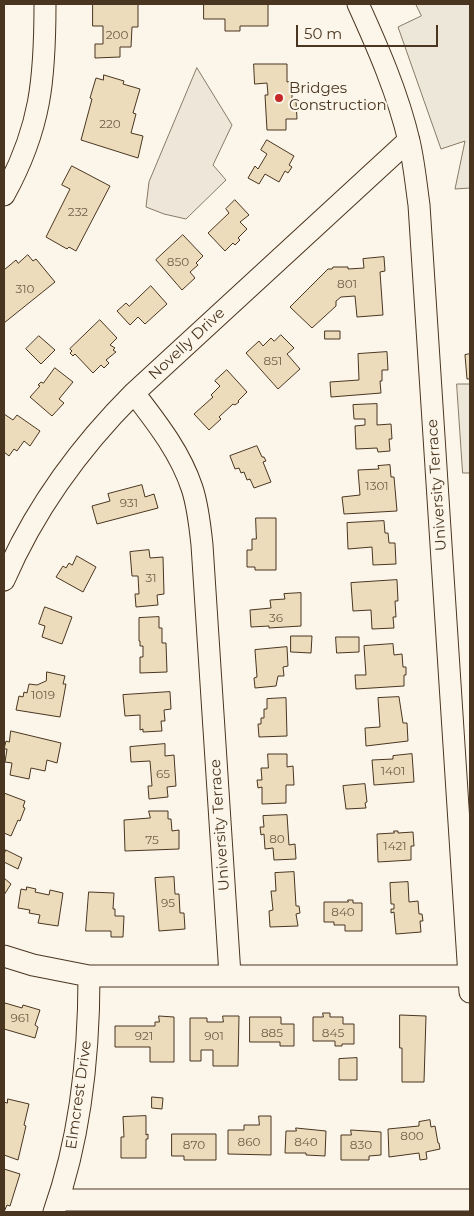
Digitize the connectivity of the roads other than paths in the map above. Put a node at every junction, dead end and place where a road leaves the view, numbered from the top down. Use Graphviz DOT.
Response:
graph roads {
  1 [pos="45,4"];
  2 [pos="358,4"];
  3 [pos="408,140"];
  4 [pos="4,195"];
  5 [pos="134,393"];
  6 [pos="4,580"];
  7 [pos="4,956"];
  8 [pos="230,975"];
  9 [pos="89,976"];
  10 [pos="470,984"];
  11 [pos="470,1200"];
  12 [pos="56,1206"];
  1 -- 4 [label="street"];
  2 -- 3 [label="street, University Terrace"];
  3 -- 5 [label="street, Novelly Drive"];
  3 -- 10 [label="street, University Terrace"];
  5 -- 6 [label="street, Novelly Drive"];
  5 -- 8 [label="street, University Terrace"];
  7 -- 9 [label="street, University Terrace"];
  8 -- 9 [label="street, University Terrace"];
  8 -- 10 [label="street, University Terrace"];
  9 -- 12 [label="street, Elmcrest Drive"];
  11 -- 12 [label="street"];
}
